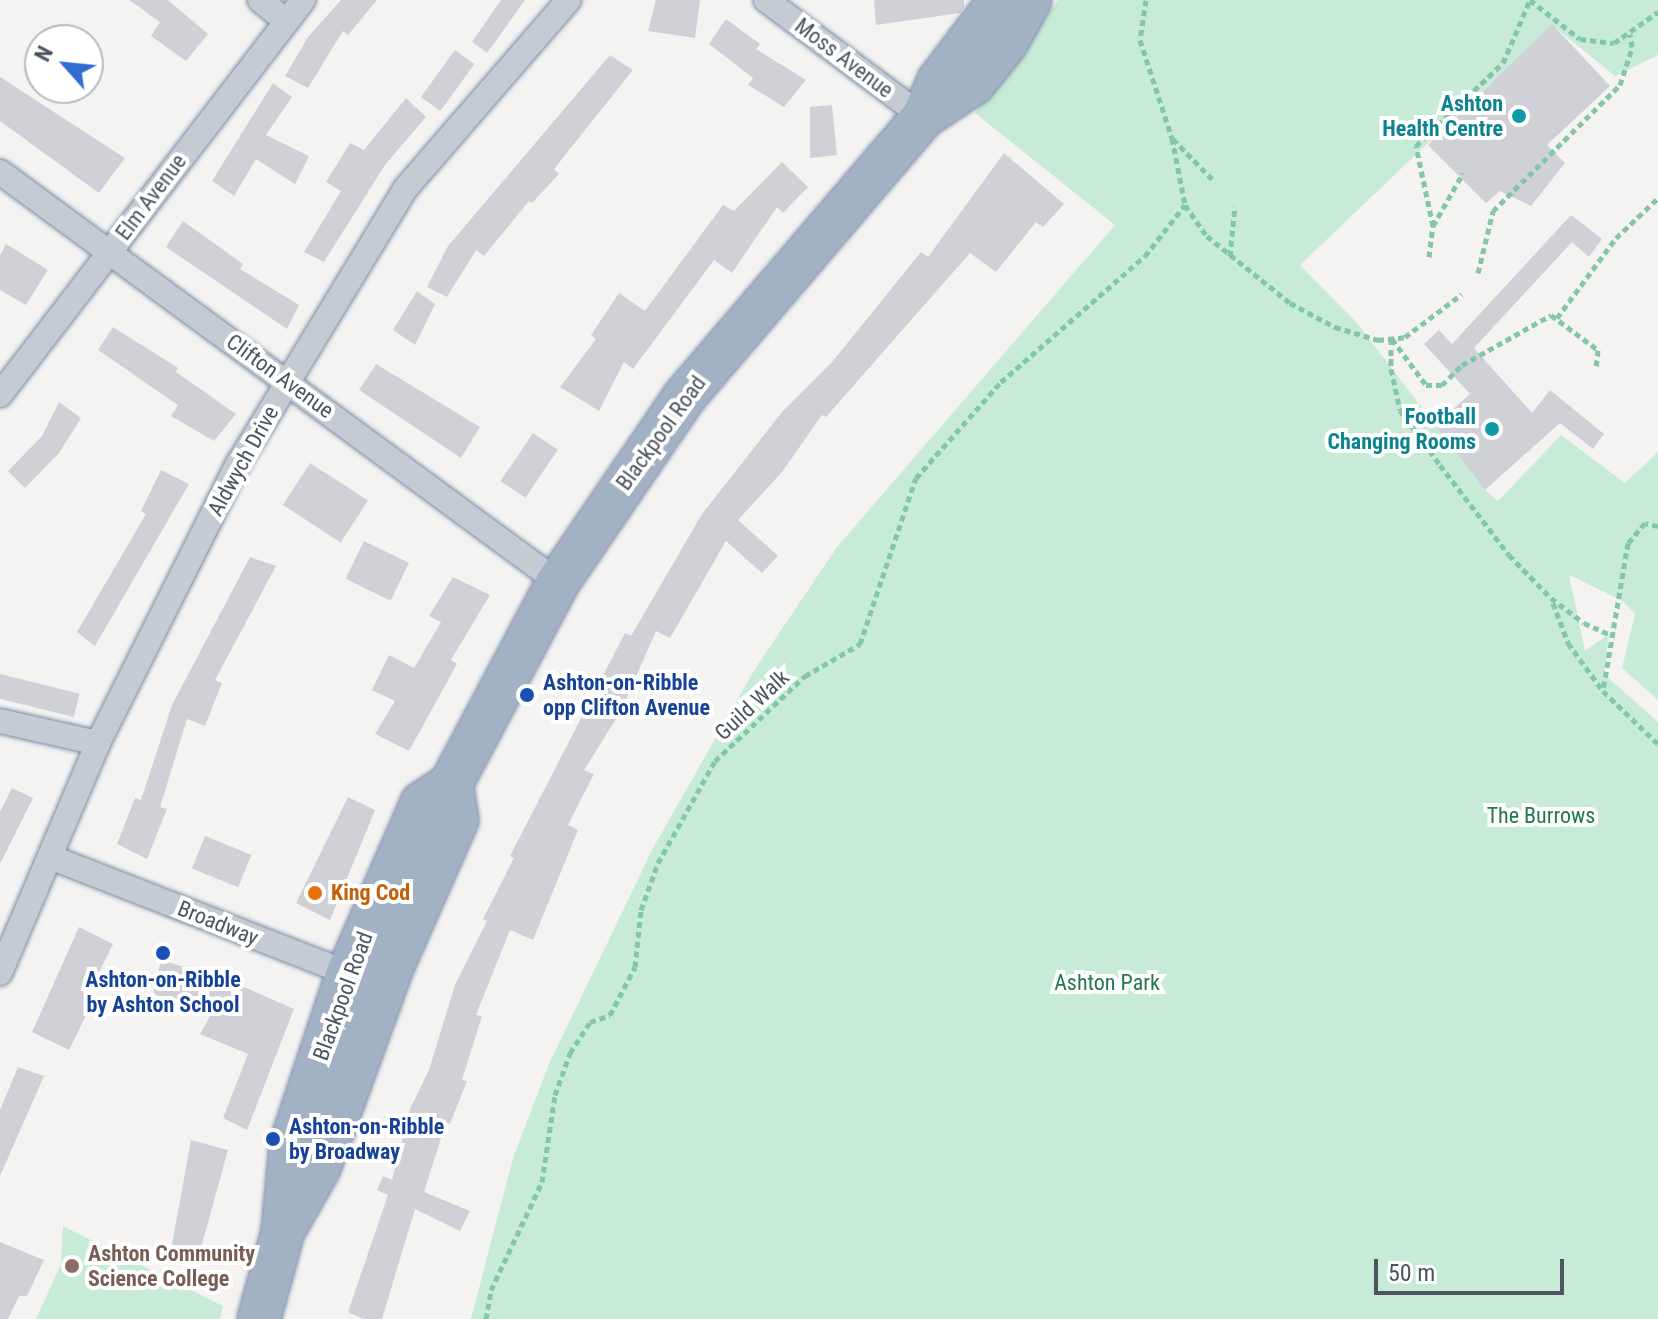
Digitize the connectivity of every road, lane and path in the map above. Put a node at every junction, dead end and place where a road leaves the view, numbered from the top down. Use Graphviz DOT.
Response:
graph roads {
  1 [pos="260,0"];
  2 [pos="303,0"];
  3 [pos="569,0"];
  4 [pos="766,0"];
  5 [pos="1000,0"];
  6 [pos="1030,0"];
  7 [pos="1146,0"];
  8 [pos="1658,12"];
  9 [pos="286,21"];
  10 [pos="1630,34"];
  11 [pos="923,117"];
  12 [pos="1172,138"];
  13 [pos="0,172"];
  14 [pos="1463,173"];
  15 [pos="1214,181"];
  16 [pos="1658,198"];
  17 [pos="1185,205"];
  18 [pos="1235,206"];
  19 [pos="1433,226"];
  20 [pos="110,252"];
  21 [pos="1229,257"];
  22 [pos="1429,257"];
  23 [pos="1478,273"];
  24 [pos="1462,294"];
  25 [pos="1557,318"];
  26 [pos="1391,339"];
  27 [pos="1596,369"];
  28 [pos="287,381"];
  29 [pos="0,395"];
  30 [pos="1658,526"];
  31 [pos="558,582"];
  32 [pos="1551,598"];
  33 [pos="1609,634"];
  34 [pos="1603,691"];
  35 [pos="0,721"];
  36 [pos="98,743"];
  37 [pos="1658,744"];
  38 [pos="50,857"];
  39 [pos="0,973"];
  40 [pos="367,980"];
  41 [pos="259,1319"];
  42 [pos="486,1319"];
  1 -- 9 [label="street"];
  2 -- 9 [label="street, Elm Avenue"];
  3 -- 28 [label="street, Aldwych Drive"];
  4 -- 11 [label="street, Moss Avenue"];
  5 -- 11 [label="highway, Blackpool Road"];
  6 -- 11 [label="highway, Blackpool Road"];
  7 -- 12 [label="path"];
  8 -- 10 [label="path"];
  9 -- 20 [label="street, Elm Avenue"];
  10 -- 19 [label="path"];
  10 -- 23 [label="path"];
  11 -- 31 [label="highway, Blackpool Road"];
  12 -- 15 [label="path"];
  12 -- 17 [label="path"];
  13 -- 20 [label="street, Clifton Avenue"];
  14 -- 19 [label="path"];
  16 -- 25 [label="path"];
  17 -- 21 [label="path"];
  17 -- 42 [label="path, Guild Walk"];
  18 -- 21 [label="path"];
  19 -- 22 [label="path"];
  20 -- 28 [label="street, Clifton Avenue"];
  20 -- 29 [label="street, Elm Avenue"];
  21 -- 26 [label="path"];
  24 -- 26 [label="path"];
  25 -- 26 [label="path"];
  25 -- 27 [label="path"];
  26 -- 32 [label="path"];
  28 -- 31 [label="street, Clifton Avenue"];
  28 -- 36 [label="street, Aldwych Drive"];
  30 -- 33 [label="path"];
  31 -- 40 [label="highway, Blackpool Road"];
  32 -- 33 [label="path"];
  32 -- 34 [label="path"];
  33 -- 34 [label="path"];
  34 -- 37 [label="path"];
  35 -- 36 [label="street"];
  36 -- 38 [label="street, Aldwych Drive"];
  38 -- 39 [label="street, Aldwych Drive"];
  38 -- 40 [label="street, Broadway"];
  40 -- 41 [label="highway, Blackpool Road"];
}
